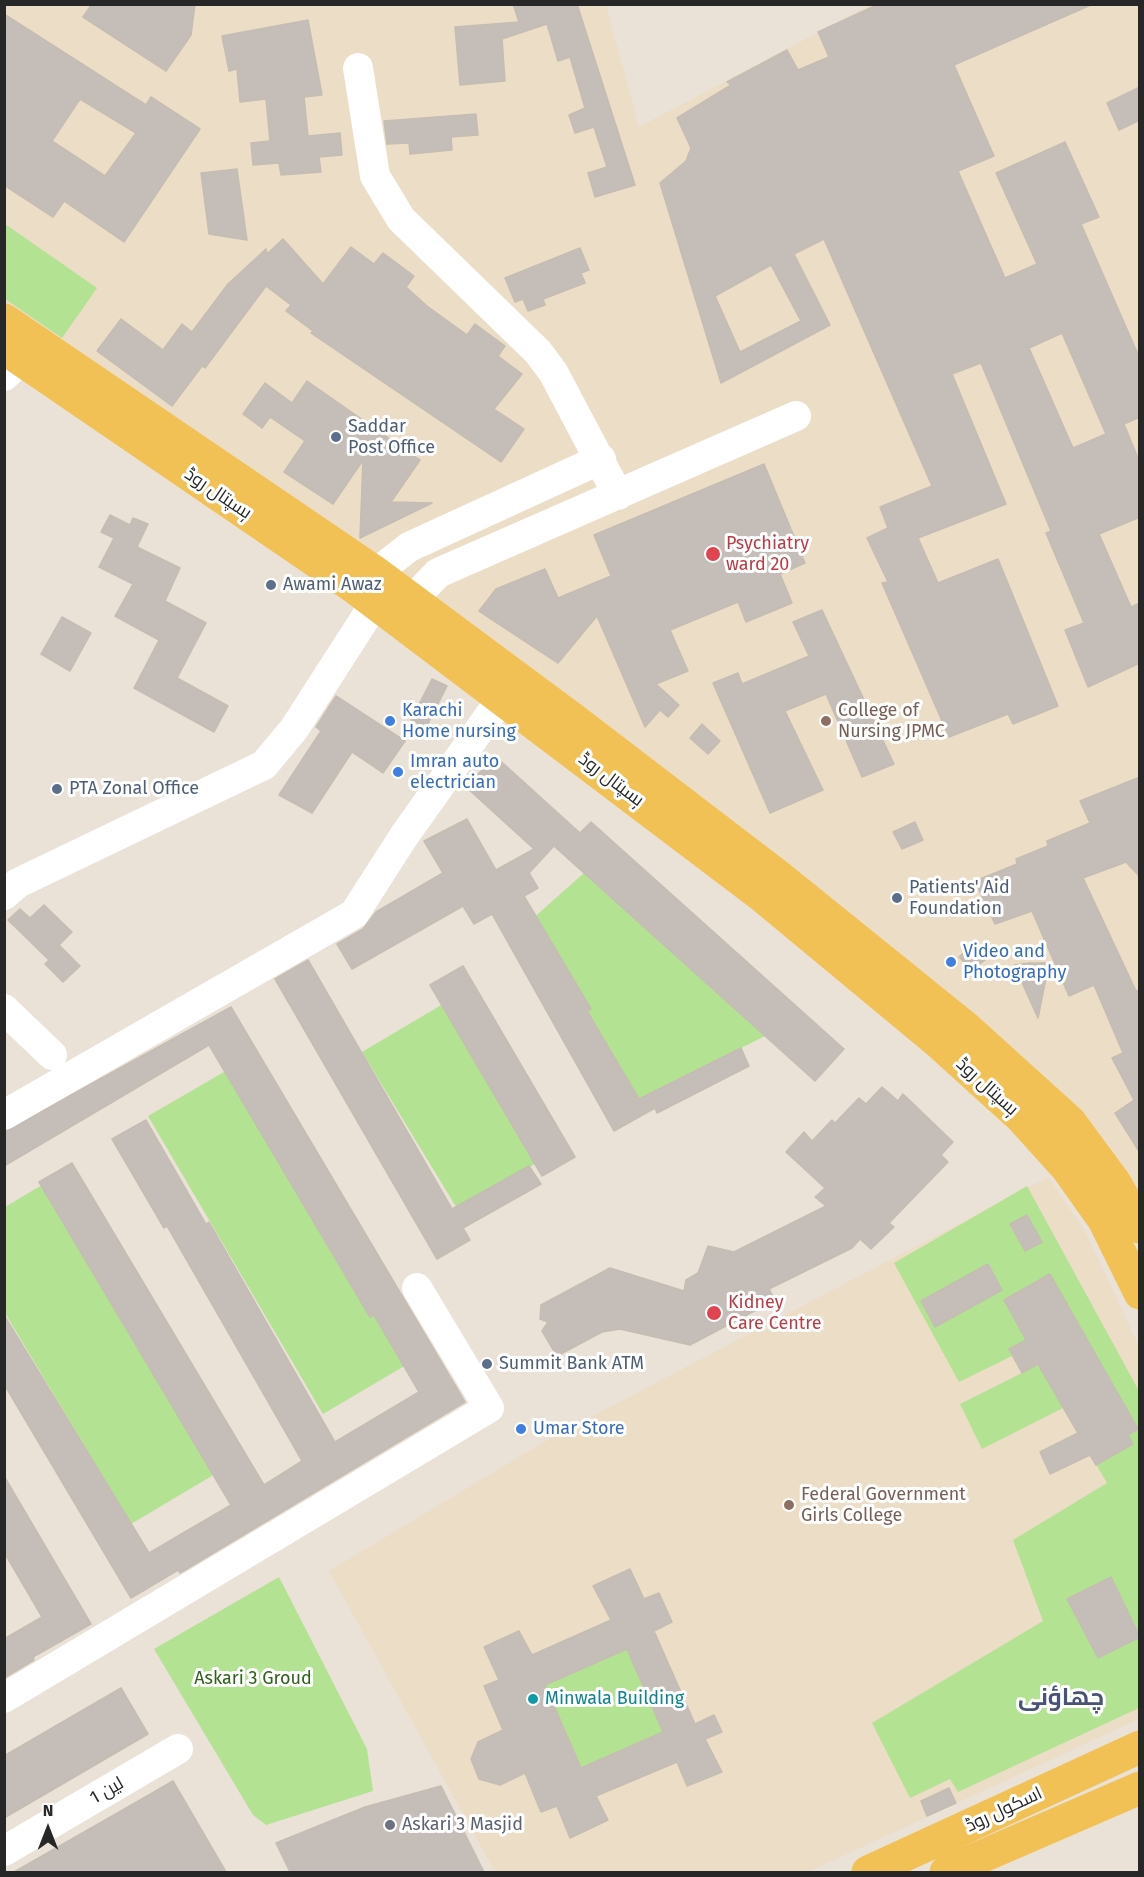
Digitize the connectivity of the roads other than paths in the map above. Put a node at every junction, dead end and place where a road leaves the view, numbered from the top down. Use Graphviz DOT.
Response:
graph roads {
  1 [pos="358,68"];
  2 [pos="4,320"];
  3 [pos="10,361"];
  4 [pos="796,416"];
  5 [pos="601,459"];
  6 [pos="618,495"];
  7 [pos="375,588"];
  8 [pos="411,600"];
  9 [pos="502,698"];
  10 [pos="4,895"];
  11 [pos="4,1009"];
  12 [pos="52,1055"];
  13 [pos="4,1114"];
  14 [pos="1140,1227"];
  15 [pos="417,1288"];
  16 [pos="1140,1293"];
  17 [pos="4,1698"];
  18 [pos="1140,1747"];
  19 [pos="178,1749"];
  20 [pos="1140,1788"];
  21 [pos="4,1851"];
  22 [pos="868,1872"];
  23 [pos="946,1872"];
  1 -- 5 [label="street"];
  2 -- 7 [label="main road, ہسپتال روڈ"];
  3 -- 7 [label="main road, ہسپتال روڈ"];
  4 -- 6 [label="street"];
  5 -- 6 [label="street"];
  5 -- 7 [label="street"];
  6 -- 8 [label="street"];
  7 -- 8 [label="main road, ہسپتال روڈ"];
  7 -- 9 [label="main road, ہسپتال روڈ"];
  7 -- 10 [label="street"];
  8 -- 14 [label="main road, ہسپتال روڈ"];
  9 -- 13 [label="street"];
  9 -- 16 [label="main road, ہسپتال روڈ"];
  11 -- 12 [label="street"];
  15 -- 17 [label="street"];
  18 -- 22 [label="main road, اسکول روڈ"];
  19 -- 21 [label="street, لین 1"];
  20 -- 23 [label="main road, اسکول روڈ"];
}
